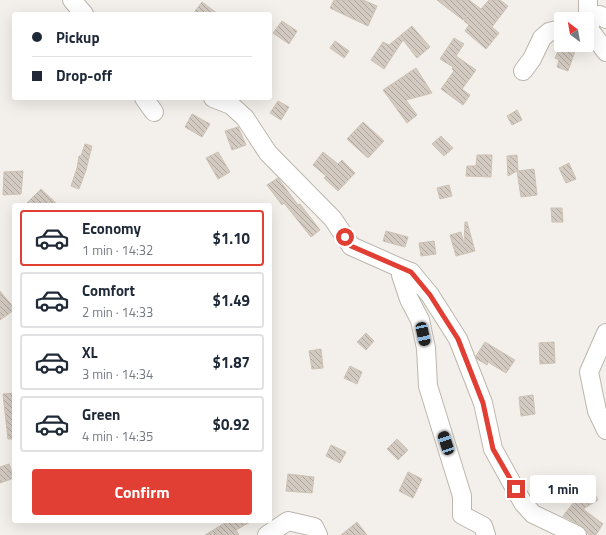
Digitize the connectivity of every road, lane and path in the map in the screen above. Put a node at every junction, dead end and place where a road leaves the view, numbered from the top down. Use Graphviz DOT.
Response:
graph roads {
  1 [pos="71,0"];
  2 [pos="588,0"];
  3 [pos="72,12"];
  4 [pos="82,12"];
  5 [pos="595,19"];
  6 [pos="554,31"];
  7 [pos="606,52"];
  8 [pos="524,71"];
  9 [pos="218,100"];
  10 [pos="405,270"];
  11 [pos="606,333"];
  12 [pos="606,430"];
  13 [pos="266,535"];
  14 [pos="318,535"];
  15 [pos="486,535"];
  16 [pos="577,535"];
  1 -- 3 [label="street"];
  1 -- 4 [label="street"];
  2 -- 5 [label="street"];
  5 -- 7 [label="street"];
  6 -- 8 [label="street"];
  9 -- 10 [label="street"];
  10 -- 15 [label="street"];
  10 -- 16 [label="street"];
  11 -- 12 [label="street"];
  13 -- 14 [label="street"];
}
